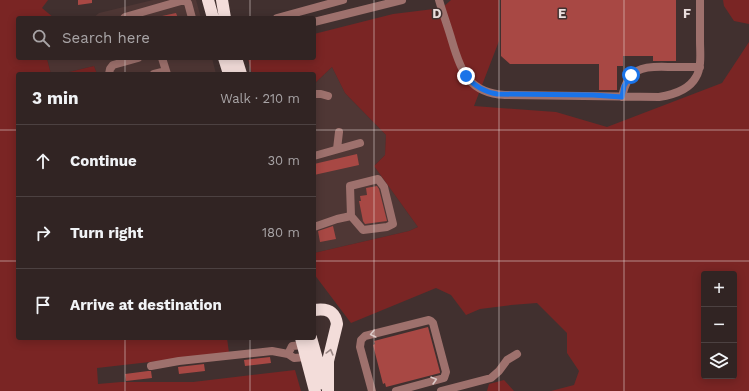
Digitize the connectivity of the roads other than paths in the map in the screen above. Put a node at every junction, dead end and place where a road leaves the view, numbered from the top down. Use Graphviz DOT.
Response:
graph roads {
  1 [pos="208,0"];
  2 [pos="343,0"];
  3 [pos="402,0"];
  4 [pos="439,0"];
  5 [pos="700,0"];
  6 [pos="222,3"];
  7 [pos="128,16"];
  8 [pos="191,16"];
  9 [pos="212,16"];
  10 [pos="225,16"];
  11 [pos="231,16"];
  12 [pos="284,16"];
  13 [pos="316,22"];
  14 [pos="126,60"];
  15 [pos="163,60"];
  16 [pos="225,60"];
  17 [pos="237,60"];
  18 [pos="243,60"];
  19 [pos="700,67"];
  20 [pos="109,72"];
  21 [pos="166,72"];
  22 [pos="229,72"];
  23 [pos="241,72"];
  24 [pos="242,72"];
  25 [pos="316,94"];
  26 [pos="328,96"];
  27 [pos="622,97"];
  28 [pos="339,132"];
  29 [pos="360,143"];
  30 [pos="336,149"];
  31 [pos="316,155"];
  32 [pos="352,216"];
  33 [pos="316,226"];
  34 [pos="316,310"];
  35 [pos="305,340"];
  36 [pos="288,354"];
  37 [pos="517,354"];
  38 [pos="306,357"];
  39 [pos="151,366"];
  40 [pos="315,391"];
  41 [pos="327,391"];
  42 [pos="372,391"];
  43 [pos="396,391"];
  44 [pos="442,391"];
  1 -- 9 [label="highway"];
  2 -- 12 [label="street"];
  3 -- 13 [label="street"];
  4 -- 27 [label="street"];
  5 -- 19 [label="street"];
  6 -- 10 [label="highway"];
  6 -- 11 [label="street"];
  7 -- 8 [label="street"];
  14 -- 20 [label="street"];
  15 -- 21 [label="street"];
  16 -- 22 [label="highway"];
  17 -- 23 [label="highway"];
  18 -- 24 [label="street"];
  19 -- 27 [label="street"];
  19 -- 27 [label="street"];
  25 -- 26 [label="street"];
  28 -- 30 [label="street"];
  29 -- 30 [label="street"];
  30 -- 31 [label="street"];
  32 -- 32 [label="street"];
  32 -- 33 [label="street"];
  41 -- 34 [label="highway, one-way"];
  35 -- 36 [label="street"];
  35 -- 38 [label="highway"];
  35 -- 41 [label="highway"];
  36 -- 38 [label="street"];
  36 -- 39 [label="street"];
  37 -- 44 [label="street"];
  38 -- 40 [label="highway"];
  43 -- 42 [label="street, one-way"];
}
